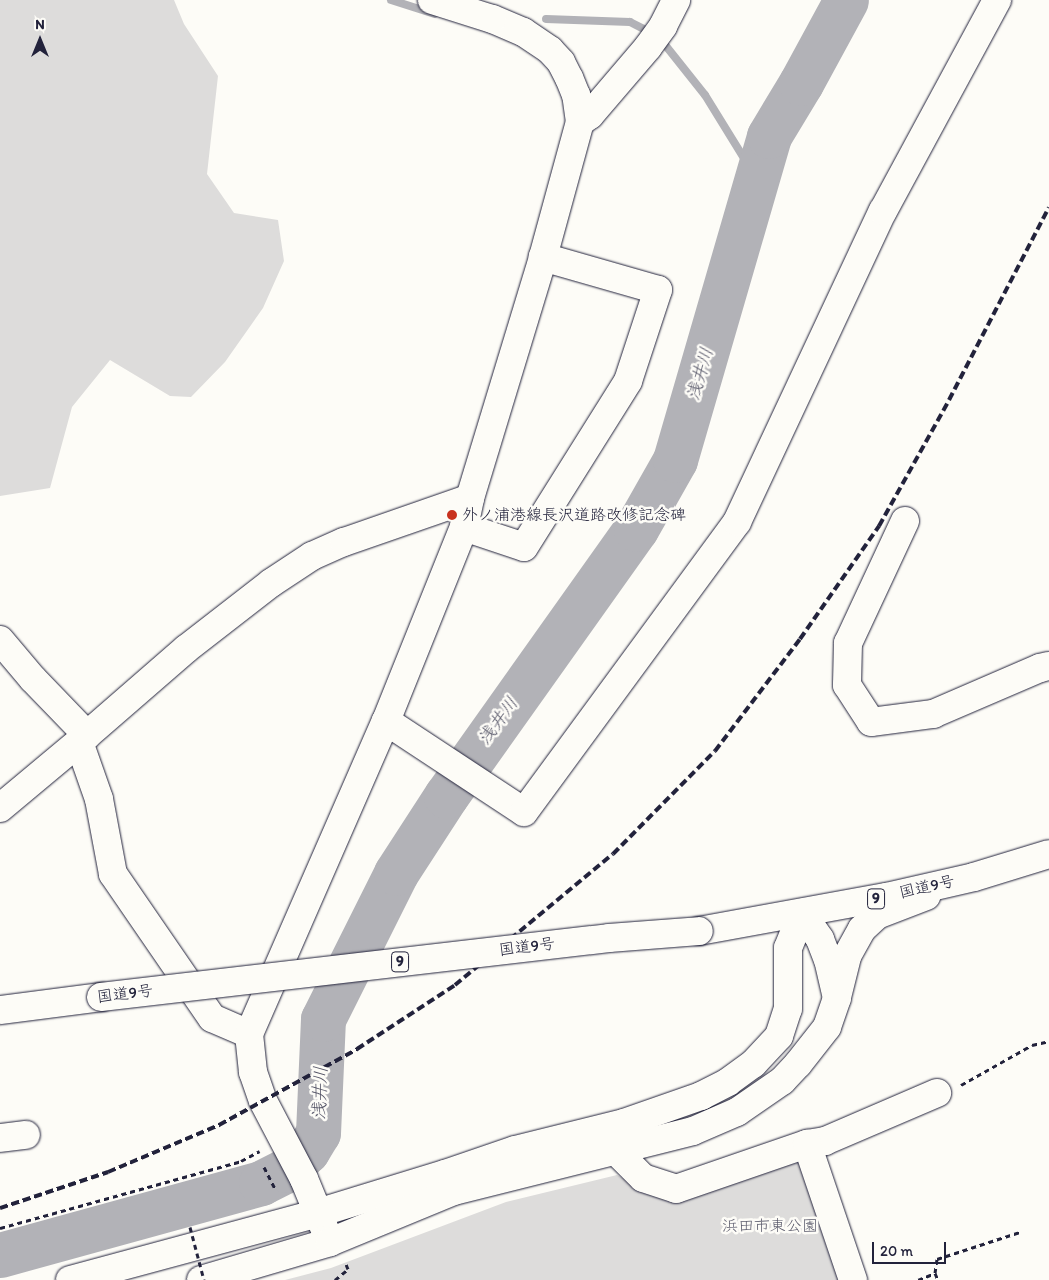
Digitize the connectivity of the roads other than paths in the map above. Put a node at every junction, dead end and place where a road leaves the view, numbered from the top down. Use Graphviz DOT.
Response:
graph roads {
  1 [pos="432,0"];
  2 [pos="676,0"];
  3 [pos="997,0"];
  4 [pos="580,122"];
  5 [pos="543,256"];
  6 [pos="470,498"];
  7 [pos="905,521"];
  8 [pos="464,527"];
  9 [pos="0,640"];
  10 [pos="1049,666"];
  11 [pos="386,720"];
  12 [pos="83,738"];
  13 [pos="0,808"];
  14 [pos="1049,854"];
  15 [pos="974,877"];
  16 [pos="802,913"];
  17 [pos="837,998"];
  18 [pos="0,1010"];
  19 [pos="248,1034"];
  20 [pos="937,1093"];
  21 [pos="807,1144"];
  22 [pos="616,1151"];
  23 [pos="318,1212"];
  24 [pos="337,1252"];
  25 [pos="70,1280"];
  26 [pos="202,1280"];
  27 [pos="853,1280"];
  1 -- 4 [label="main road"];
  2 -- 4 [label="main road"];
  3 -- 11 [label="main road"];
  4 -- 5 [label="main road"];
  5 -- 6 [label="main road"];
  5 -- 8 [label="main road"];
  6 -- 8 [label="main road"];
  6 -- 12 [label="main road"];
  7 -- 10 [label="main road"];
  8 -- 11 [label="main road"];
  9 -- 12 [label="main road"];
  11 -- 19 [label="main road"];
  12 -- 13 [label="main road"];
  12 -- 19 [label="main road"];
  14 -- 15 [label="main road, 国道9号 / 9"];
  15 -- 16 [label="main road, 国道9号 / 9"];
  15 -- 17 [label="main road"];
  16 -- 17 [label="main road"];
  16 -- 18 [label="main road, 国道9号 / 9, bridge"];
  16 -- 23 [label="main road"];
  17 -- 22 [label="main road"];
  19 -- 23 [label="main road"];
  20 -- 21 [label="main road"];
  21 -- 22 [label="main road"];
  21 -- 27 [label="main road"];
  22 -- 24 [label="main road"];
  23 -- 24 [label="main road"];
  23 -- 25 [label="main road"];
  24 -- 26 [label="main road"];
}
